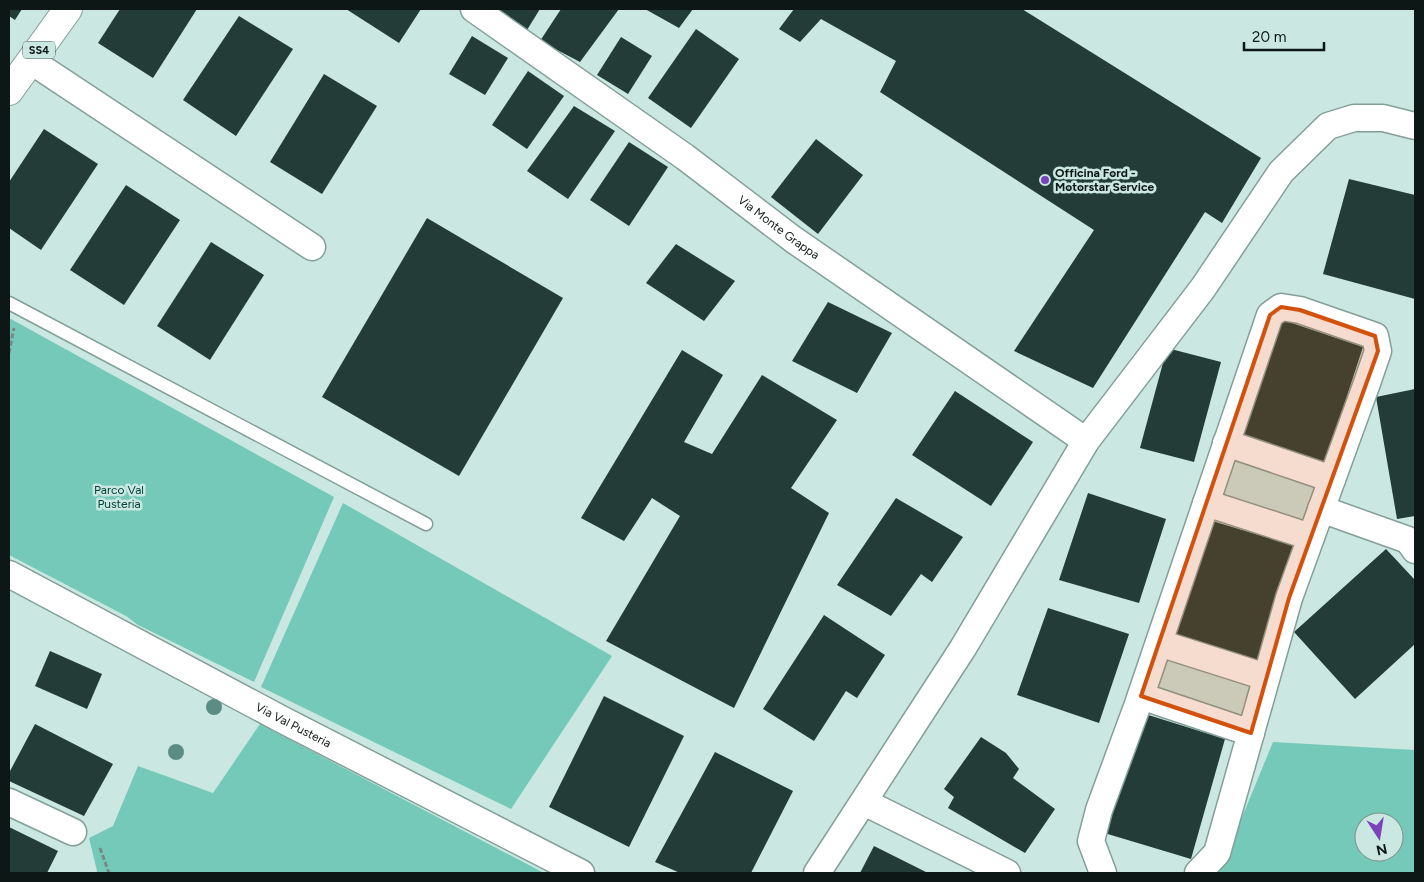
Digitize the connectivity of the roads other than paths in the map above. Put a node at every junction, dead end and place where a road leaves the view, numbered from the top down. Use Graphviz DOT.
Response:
graph roads {
  1 [pos="68,9"];
  2 [pos="474,9"];
  3 [pos="31,61"];
  4 [pos="9,91"];
  5 [pos="1415,126"];
  6 [pos="312,247"];
  7 [pos="9,304"];
  8 [pos="1086,441"];
  9 [pos="1226,443"];
  10 [pos="1332,479"];
  11 [pos="1206,504"];
  12 [pos="1322,509"];
  13 [pos="426,524"];
  14 [pos="1311,537"];
  15 [pos="1413,543"];
  16 [pos="9,574"];
  17 [pos="1159,643"];
  18 [pos="1266,677"];
  19 [pos="1141,696"];
  20 [pos="1251,733"];
  21 [pos="9,802"];
  22 [pos="864,802"];
  23 [pos="73,832"];
  24 [pos="582,873"];
  25 [pos="818,873"];
  26 [pos="1006,873"];
  27 [pos="1103,873"];
  28 [pos="1198,873"];
  1 -- 3 [label="main road, SS4"];
  2 -- 8 [label="street, Via Monte Grappa"];
  3 -- 4 [label="main road, SS4"];
  3 -- 6 [label="street"];
  5 -- 8 [label="street"];
  7 -- 13 [label="lane"];
  8 -- 22 [label="street"];
  9 -- 10 [label="street"];
  9 -- 10 [label="street"];
  9 -- 11 [label="street"];
  10 -- 12 [label="street"];
  11 -- 14 [label="street"];
  11 -- 17 [label="street"];
  12 -- 14 [label="street"];
  12 -- 15 [label="street"];
  14 -- 18 [label="street"];
  16 -- 24 [label="street, Via Val Pusteria"];
  17 -- 18 [label="street"];
  17 -- 19 [label="street"];
  18 -- 20 [label="street"];
  19 -- 20 [label="street"];
  19 -- 27 [label="street"];
  20 -- 28 [label="street"];
  21 -- 23 [label="street"];
  22 -- 25 [label="street"];
  22 -- 26 [label="street"];
}
